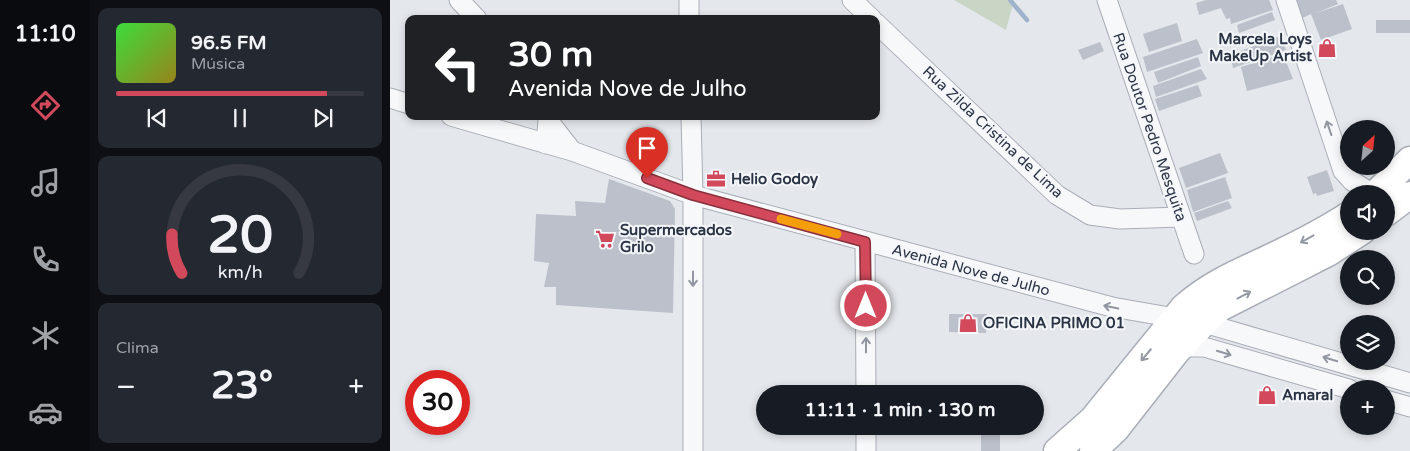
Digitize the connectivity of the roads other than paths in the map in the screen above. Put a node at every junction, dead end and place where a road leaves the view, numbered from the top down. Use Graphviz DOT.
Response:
graph roads {
  1 [pos="459,0"];
  2 [pos="689,0"];
  3 [pos="852,0"];
  4 [pos="1108,0"];
  5 [pos="1286,0"];
  6 [pos="473,15"];
  7 [pos="689,15"];
  8 [pos="868,15"];
  9 [pos="880,27"];
  10 [pos="390,98"];
  11 [pos="405,103"];
  12 [pos="465,120"];
  13 [pos="547,120"];
  14 [pos="549,120"];
  15 [pos="691,120"];
  16 [pos="546,144"];
  17 [pos="572,151"];
  18 [pos="1410,160"];
  19 [pos="1358,185"];
  20 [pos="1384,185"];
  21 [pos="693,195"];
  22 [pos="1410,195"];
  23 [pos="1395,206"];
  24 [pos="1181,217"];
  25 [pos="1340,219"];
  26 [pos="1347,240"];
  27 [pos="865,242"];
  28 [pos="1194,254"];
  29 [pos="1177,317"];
  30 [pos="1204,322"];
  31 [pos="1177,351"];
  32 [pos="1410,383"];
  33 [pos="866,385"];
  34 [pos="1340,386"];
  35 [pos="1395,403"];
  36 [pos="1410,407"];
  37 [pos="866,435"];
  38 [pos="1114,440"];
  39 [pos="693,451"];
  40 [pos="866,451"];
  41 [pos="1057,451"];
  42 [pos="1093,451"];
  1 -- 6 [label="street"];
  2 -- 7 [label="street"];
  3 -- 8 [label="street"];
  4 -- 24 [label="street, Rua Doutor Pedro Mesquita"];
  19 -- 5 [label="street, one-way"];
  9 -- 24 [label="street, Rua Zilda Cristina de Lima"];
  10 -- 11 [label="street"];
  12 -- 16 [label="street, Avenida Nove de Julho"];
  13 -- 16 [label="street"];
  14 -- 17 [label="street"];
  15 -- 21 [label="street"];
  16 -- 17 [label="street, Avenida Nove de Julho"];
  17 -- 21 [label="street, Avenida Nove de Julho"];
  18 -- 20 [label="main road"];
  21 -- 27 [label="street, Avenida Nove de Julho"];
  21 -- 39 [label="street, one-way"];
  22 -- 23 [label="main road"];
  24 -- 28 [label="street, Rua Doutor Pedro Mesquita"];
  25 -- 29 [label="main road, one-way"];
  30 -- 26 [label="main road, one-way"];
  29 -- 27 [label="street, Avenida Nove de Julho, one-way"];
  33 -- 27 [label="street, one-way"];
  29 -- 30 [label="street, Avenida Nove de Julho"];
  29 -- 41 [label="main road, one-way"];
  30 -- 31 [label="main road"];
  32 -- 30 [label="street, Avenida Nove de Julho, one-way"];
  31 -- 34 [label="street, one-way"];
  31 -- 38 [label="main road"];
  35 -- 36 [label="street"];
  37 -- 40 [label="street"];
  38 -- 42 [label="main road"];
}
